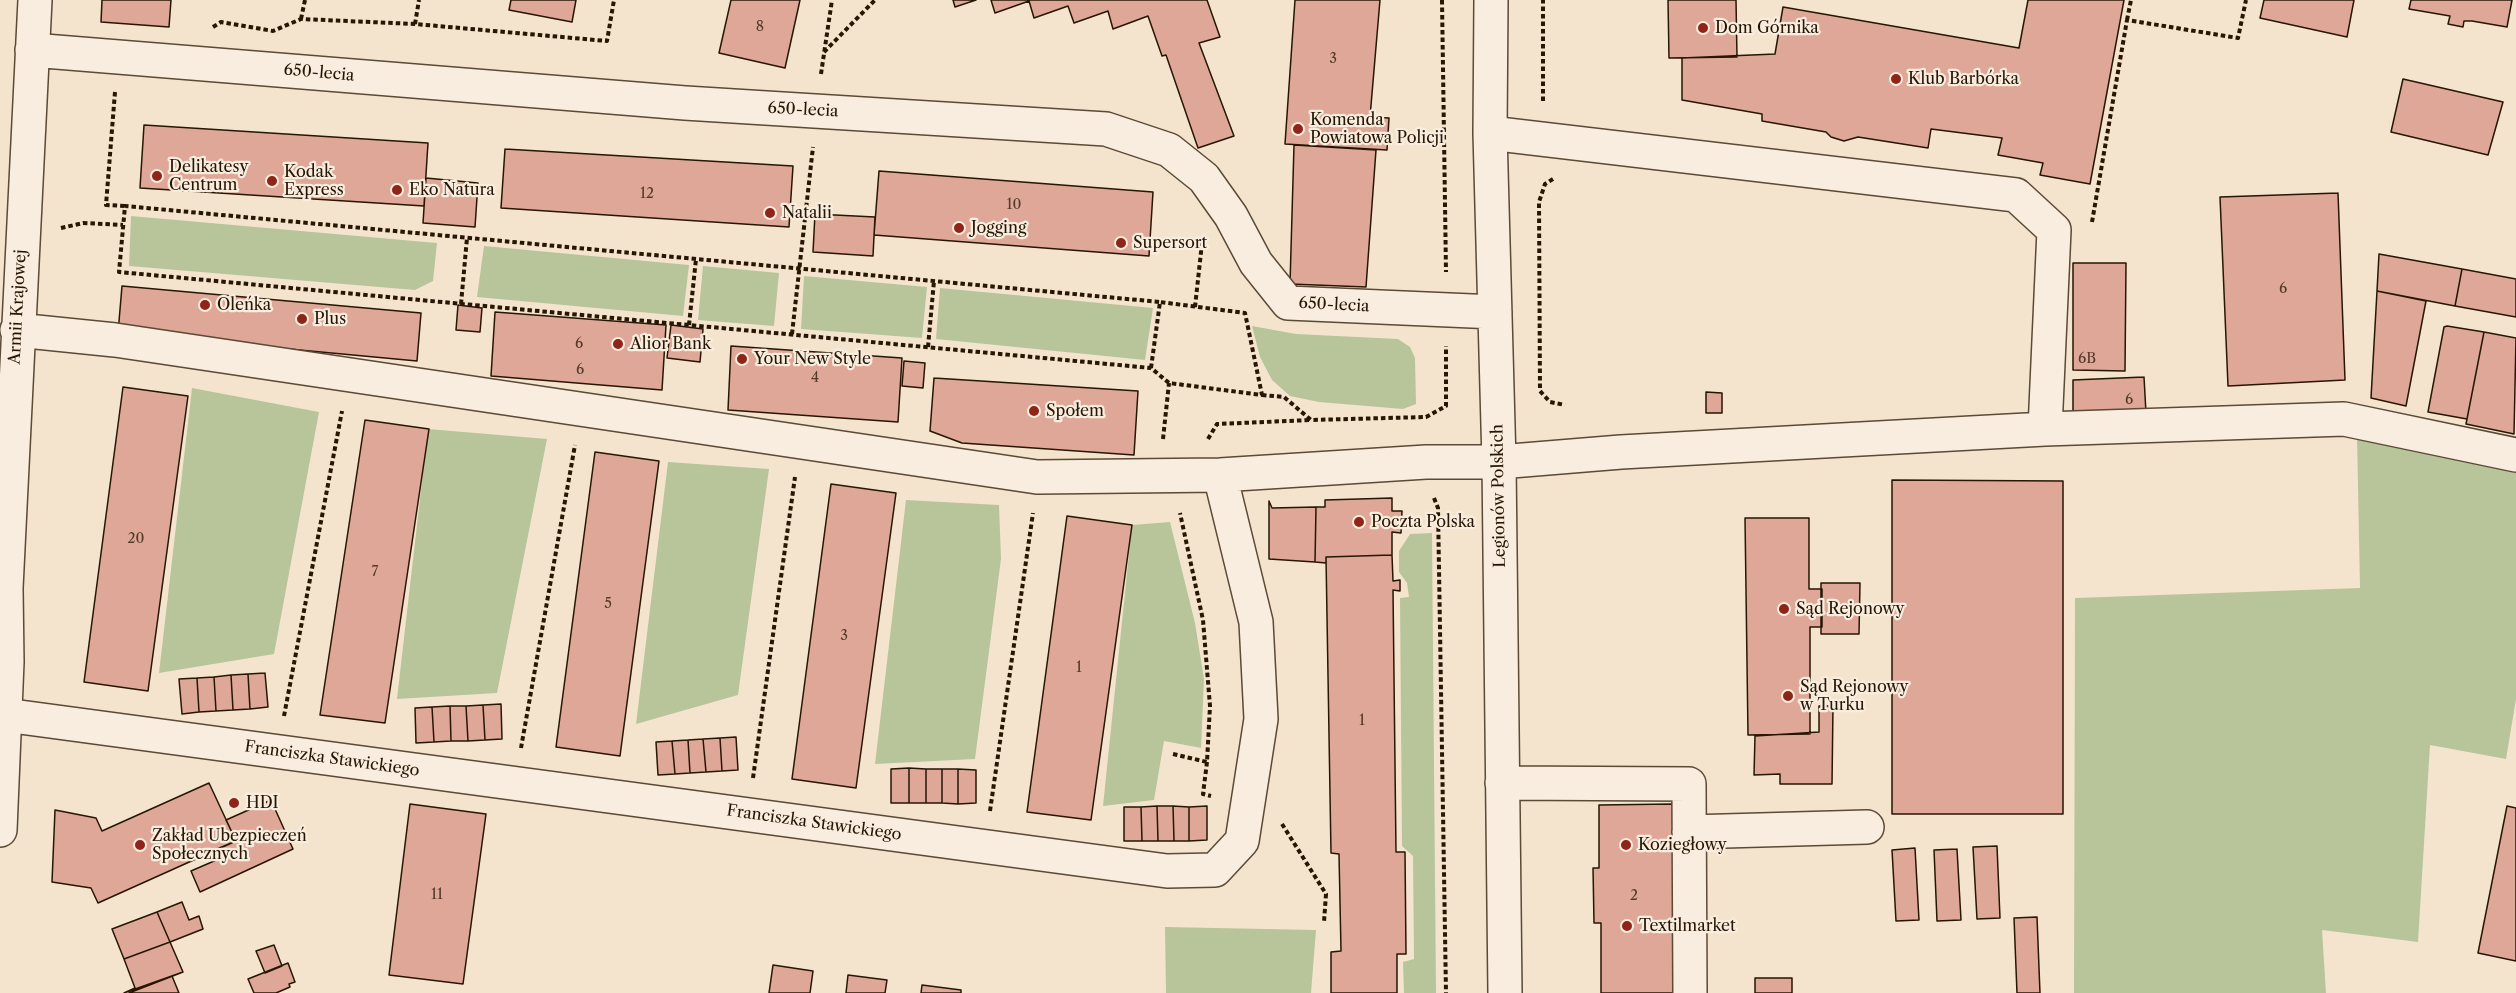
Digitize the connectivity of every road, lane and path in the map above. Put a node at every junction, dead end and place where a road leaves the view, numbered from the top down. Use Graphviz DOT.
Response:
graph roads {
  1 [pos="35,0"];
  2 [pos="305,0"];
  3 [pos="419,0"];
  4 [pos="614,0"];
  5 [pos="874,0"];
  6 [pos="1442,0"];
  7 [pos="1491,0"];
  8 [pos="1543,0"];
  9 [pos="2131,0"];
  10 [pos="2246,0"];
  11 [pos="301,19"];
  12 [pos="2127,20"];
  13 [pos="416,24"];
  14 [pos="206,33"];
  15 [pos="32,50"];
  16 [pos="1544,52"];
  17 [pos="824,53"];
  18 [pos="116,86"];
  19 [pos="1490,133"];
  20 [pos="12,170"];
  21 [pos="1557,178"];
  22 [pos="125,207"];
  23 [pos="2054,230"];
  24 [pos="467,238"];
  25 [pos="696,259"];
  26 [pos="798,268"];
  27 [pos="934,281"];
  28 [pos="1160,302"];
  29 [pos="461,304"];
  30 [pos="1446,311"];
  31 [pos="1495,312"];
  32 [pos="1245,313"];
  33 [pos="1256,314"];
  34 [pos="689,325"];
  35 [pos="17,330"];
  36 [pos="792,334"];
  37 [pos="928,347"];
  38 [pos="1151,368"];
  39 [pos="1168,384"];
  40 [pos="1262,394"];
  41 [pos="1565,405"];
  42 [pos="343,406"];
  43 [pos="1426,417"];
  44 [pos="1311,420"];
  45 [pos="2045,429"];
  46 [pos="576,439"];
  47 [pos="1162,441"];
  48 [pos="1206,443"];
  49 [pos="2516,455"];
  50 [pos="1426,462"];
  51 [pos="1499,462"];
  52 [pos="796,469"];
  53 [pos="1220,475"];
  54 [pos="1034,502"];
  55 [pos="1178,507"];
  56 [pos="3,588"];
  57 [pos="5,715"];
  58 [pos="284,717"];
  59 [pos="521,750"];
  60 [pos="1173,754"];
  61 [pos="753,780"];
  62 [pos="1502,783"];
  63 [pos="990,813"];
  64 [pos="1283,816"];
  65 [pos="1867,827"];
  66 [pos="0,830"];
  67 [pos="1689,832"];
  68 [pos="1324,922"];
  69 [pos="1446,993"];
  70 [pos="1505,993"];
  71 [pos="1690,993"];
  1 -- 15 [label="street, Armii Krajowej"];
  2 -- 11 [label="path"];
  3 -- 13 [label="path"];
  4 -- 13 [label="path"];
  5 -- 17 [label="path"];
  6 -- 30 [label="path"];
  7 -- 19 [label="street, Legionów Polskich"];
  8 -- 16 [label="path"];
  9 -- 12 [label="path"];
  10 -- 12 [label="path"];
  11 -- 13 [label="path"];
  11 -- 14 [label="path"];
  12 -- 23 [label="path"];
  15 -- 20 [label="street, Armii Krajowej"];
  15 -- 30 [label="street, 650-lecia"];
  18 -- 22 [label="path"];
  19 -- 23 [label="street"];
  19 -- 31 [label="street, Legionów Polskich"];
  20 -- 35 [label="street, Armii Krajowej"];
  21 -- 41 [label="path"];
  22 -- 24 [label="path"];
  22 -- 29 [label="path"];
  23 -- 45 [label="street"];
  24 -- 25 [label="path"];
  24 -- 29 [label="path"];
  25 -- 26 [label="path"];
  25 -- 34 [label="path"];
  26 -- 27 [label="path"];
  26 -- 36 [label="path"];
  27 -- 28 [label="path"];
  27 -- 37 [label="path"];
  28 -- 32 [label="path"];
  28 -- 38 [label="path"];
  29 -- 34 [label="path"];
  30 -- 31 [label="street, 650-lecia"];
  30 -- 43 [label="path"];
  31 -- 51 [label="street, Legionów Polskich"];
  32 -- 33 [label="path"];
  32 -- 40 [label="path"];
  34 -- 36 [label="path"];
  35 -- 53 [label="street"];
  35 -- 56 [label="street, Armii Krajowej"];
  36 -- 37 [label="path"];
  37 -- 38 [label="path"];
  38 -- 39 [label="path"];
  39 -- 40 [label="path"];
  39 -- 47 [label="path"];
  40 -- 44 [label="path"];
  42 -- 58 [label="path"];
  43 -- 44 [label="path"];
  43 -- 50 [label="path"];
  44 -- 48 [label="path"];
  45 -- 49 [label="street"];
  45 -- 51 [label="street"];
  46 -- 59 [label="path"];
  50 -- 51 [label="street"];
  50 -- 53 [label="street"];
  50 -- 69 [label="path"];
  51 -- 62 [label="street, Legionów Polskich"];
  52 -- 61 [label="path"];
  53 -- 57 [label="street, Franciszka Stawickiego"];
  54 -- 63 [label="path"];
  55 -- 60 [label="path"];
  56 -- 57 [label="street, Armii Krajowej"];
  57 -- 66 [label="street, Armii Krajowej"];
  62 -- 67 [label="street"];
  62 -- 70 [label="street, Legionów Polskich"];
  64 -- 68 [label="path"];
  65 -- 67 [label="street"];
  67 -- 71 [label="street"];
}
